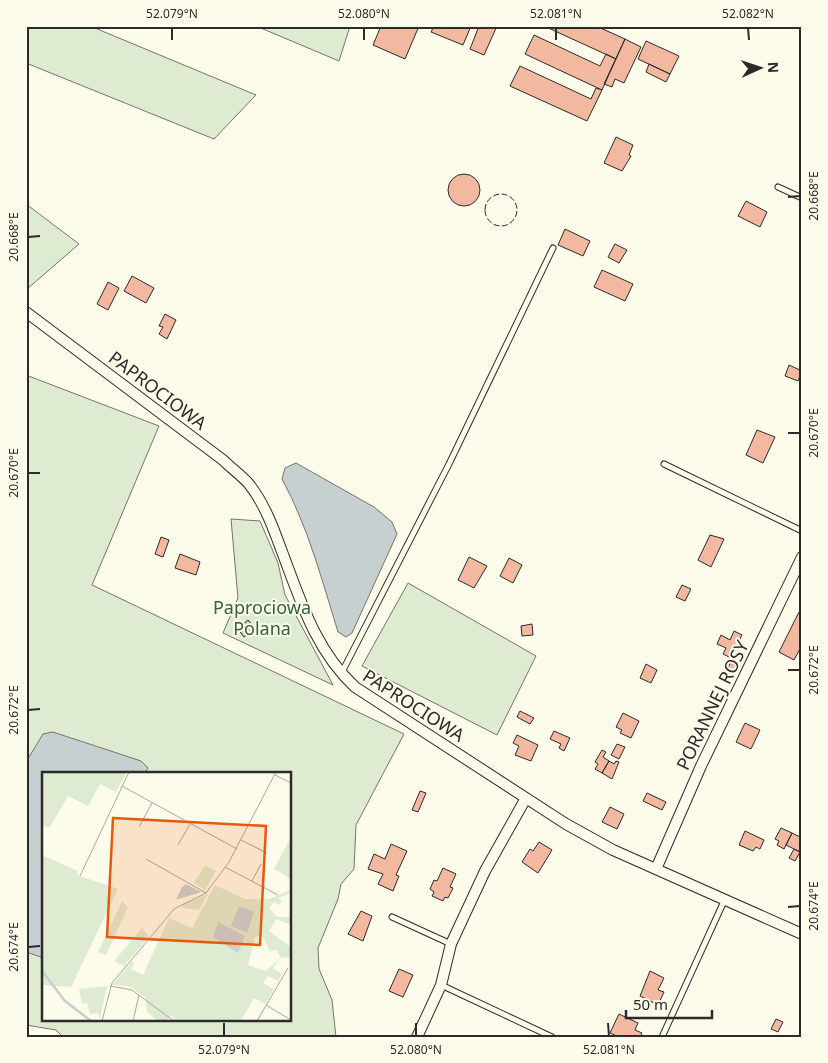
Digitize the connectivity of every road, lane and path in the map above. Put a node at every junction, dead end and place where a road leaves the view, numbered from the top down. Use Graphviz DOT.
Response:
graph roads {
  1 [pos="778,187"];
  2 [pos="802,198"];
  3 [pos="553,248"];
  4 [pos="26,312"];
  5 [pos="664,464"];
  6 [pos="802,531"];
  7 [pos="802,557"];
  8 [pos="341,674"];
  9 [pos="526,798"];
  10 [pos="656,869"];
  11 [pos="725,899"];
  12 [pos="392,917"];
  13 [pos="802,934"];
  14 [pos="451,944"];
  15 [pos="441,985"];
  16 [pos="417,1037"];
  17 [pos="552,1037"];
  18 [pos="662,1037"];
  1 -- 2 [label="lane"];
  3 -- 8 [label="lane"];
  4 -- 8 [label="street, PAPROCIOWA"];
  5 -- 6 [label="lane"];
  7 -- 10 [label="street, PORANNEJ ROSY"];
  8 -- 9 [label="street, PAPROCIOWA"];
  9 -- 10 [label="street, PAPROCIOWA"];
  9 -- 14 [label="street"];
  10 -- 11 [label="street, PAPROCIOWA"];
  11 -- 13 [label="street, PAPROCIOWA"];
  11 -- 18 [label="lane"];
  12 -- 14 [label="lane"];
  14 -- 15 [label="street"];
  15 -- 16 [label="street"];
  15 -- 17 [label="lane"];
}
